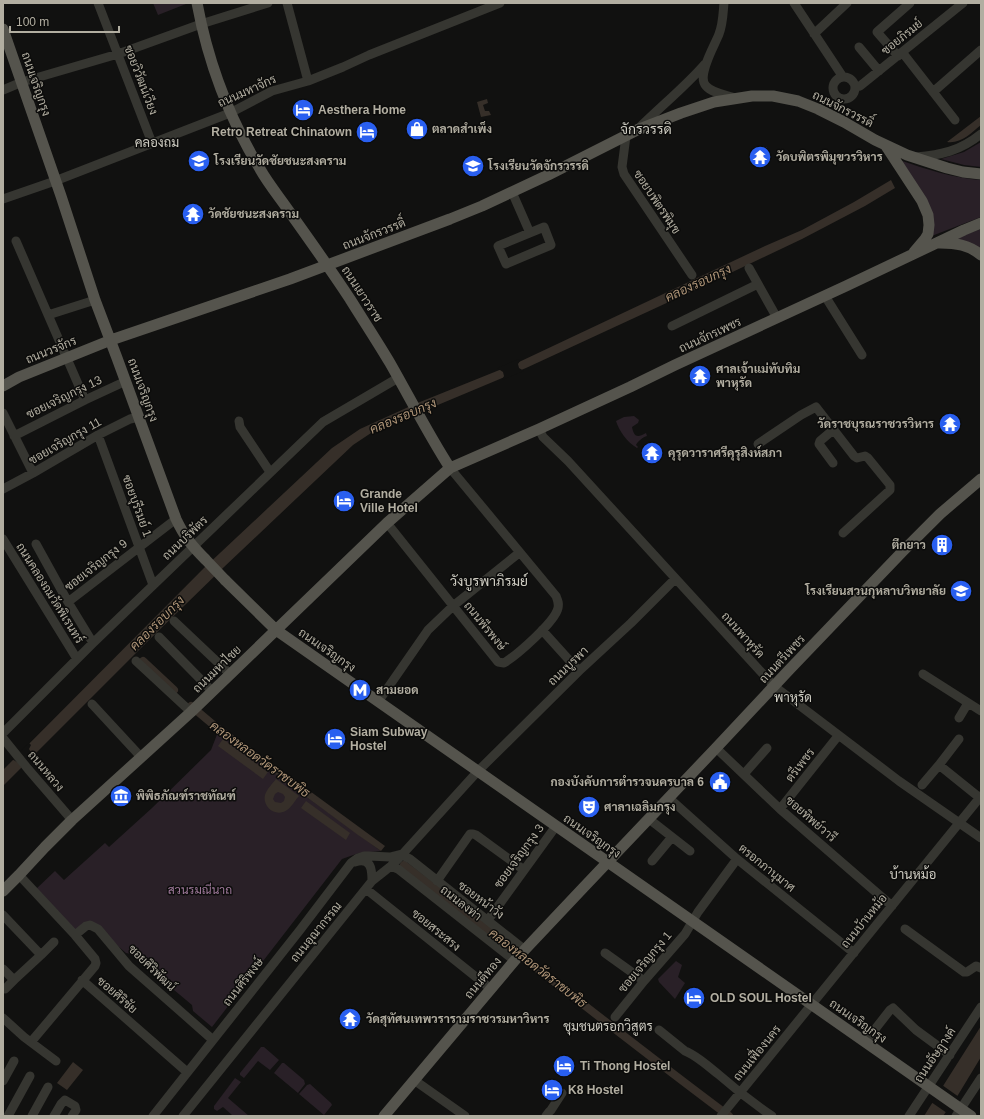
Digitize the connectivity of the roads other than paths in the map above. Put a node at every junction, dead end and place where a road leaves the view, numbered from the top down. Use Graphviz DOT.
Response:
graph roads {
  1 [pos="98,3"];
  2 [pos="197,3"];
  3 [pos="268,3"];
  4 [pos="287,3"];
  5 [pos="500,3"];
  6 [pos="724,3"];
  7 [pos="794,3"];
  8 [pos="847,3"];
  9 [pos="910,3"];
  10 [pos="963,3"];
  11 [pos="201,24"];
  12 [pos="3,29"];
  13 [pos="814,34"];
  14 [pos="859,47"];
  15 [pos="981,50"];
  16 [pos="118,54"];
  17 [pos="900,54"];
  18 [pos="707,62"];
  19 [pos="879,71"];
  20 [pos="843,77"];
  21 [pos="308,81"];
  22 [pos="22,82"];
  23 [pos="854,87"];
  24 [pos="3,90"];
  25 [pos="933,92"];
  26 [pos="734,98"];
  27 [pos="230,113"];
  28 [pos="955,120"];
  29 [pos="637,130"];
  30 [pos="981,134"];
  31 [pos="626,136"];
  32 [pos="152,143"];
  33 [pos="886,146"];
  34 [pos="913,157"];
  35 [pos="981,174"];
  36 [pos="55,181"];
  37 [pos="512,192"];
  38 [pos="3,199"];
  39 [pos="981,223"];
  40 [pos="530,233"];
  41 [pos="16,241"];
  42 [pos="938,243"];
  43 [pos="912,255"];
  44 [pos="981,255"];
  45 [pos="328,265"];
  46 [pos="749,268"];
  47 [pos="692,275"];
  48 [pos="758,284"];
  49 [pos="825,296"];
  50 [pos="95,300"];
  51 [pos="48,315"];
  52 [pos="777,318"];
  53 [pos="672,326"];
  54 [pos="111,340"];
  55 [pos="862,355"];
  56 [pos="66,358"];
  57 [pos="398,378"];
  58 [pos="126,381"];
  59 [pos="3,386"];
  60 [pos="85,400"];
  61 [pos="3,413"];
  62 [pos="139,417"];
  63 [pos="239,421"];
  64 [pos="539,429"];
  65 [pos="833,430"];
  66 [pos="98,435"];
  67 [pos="14,436"];
  68 [pos="758,444"];
  69 [pos="834,464"];
  70 [pos="450,468"];
  71 [pos="270,472"];
  72 [pos="33,473"];
  73 [pos="981,479"];
  74 [pos="3,489"];
  75 [pos="176,519"];
  76 [pos="387,523"];
  77 [pos="843,533"];
  78 [pos="3,539"];
  79 [pos="36,544"];
  80 [pos="138,547"];
  81 [pos="193,547"];
  82 [pos="519,553"];
  83 [pos="675,579"];
  84 [pos="153,585"];
  85 [pos="68,602"];
  86 [pos="453,606"];
  87 [pos="174,621"];
  88 [pos="276,630"];
  89 [pos="542,630"];
  90 [pos="159,637"];
  91 [pos="93,643"];
  92 [pos="77,659"];
  93 [pos="136,661"];
  94 [pos="579,671"];
  95 [pos="230,674"];
  96 [pos="923,674"];
  97 [pos="774,686"];
  98 [pos="212,691"];
  99 [pos="378,702"];
  100 [pos="968,703"];
  101 [pos="92,704"];
  102 [pos="195,709"];
  103 [pos="981,711"];
  104 [pos="959,718"];
  105 [pos="3,733"];
  106 [pos="838,736"];
  107 [pos="3,738"];
  108 [pos="959,739"];
  109 [pos="716,748"];
  110 [pos="767,748"];
  111 [pos="140,758"];
  112 [pos="939,765"];
  113 [pos="478,771"];
  114 [pos="744,774"];
  115 [pos="922,785"];
  116 [pos="980,797"];
  117 [pos="669,798"];
  118 [pos="780,809"];
  119 [pos="649,818"];
  120 [pos="72,820"];
  121 [pos="960,823"];
  122 [pos="556,826"];
  123 [pos="672,837"];
  124 [pos="981,838"];
  125 [pos="690,851"];
  126 [pos="403,854"];
  127 [pos="737,859"];
  128 [pos="652,861"];
  129 [pos="351,862"];
  130 [pos="608,862"];
  131 [pos="392,866"];
  132 [pos="524,870"];
  133 [pos="20,875"];
  134 [pos="372,881"];
  135 [pos="437,881"];
  136 [pos="366,889"];
  137 [pos="3,891"];
  138 [pos="892,906"];
  139 [pos="3,915"];
  140 [pos="488,920"];
  141 [pos="692,921"];
  142 [pos="906,929"];
  143 [pos="75,935"];
  144 [pos="54,942"];
  145 [pos="605,953"];
  146 [pos="854,953"];
  147 [pos="41,955"];
  148 [pos="520,956"];
  149 [pos="981,968"];
  150 [pos="3,969"];
  151 [pos="14,980"];
  152 [pos="82,980"];
  153 [pos="644,981"];
  154 [pos="5,989"];
  155 [pos="491,989"];
  156 [pos="812,1005"];
  157 [pos="981,1007"];
  158 [pos="615,1017"];
  159 [pos="3,1018"];
  160 [pos="658,1030"];
  161 [pos="213,1040"];
  162 [pos="31,1042"];
  163 [pos="865,1042"];
  164 [pos="950,1055"];
  165 [pos="14,1061"];
  166 [pos="56,1061"];
  167 [pos="187,1072"];
  168 [pos="30,1076"];
  169 [pos="981,1078"];
  170 [pos="414,1080"];
  171 [pos="3,1081"];
  172 [pos="48,1087"];
  173 [pos="932,1089"];
  174 [pos="562,1093"];
  175 [pos="740,1093"];
  176 [pos="957,1110"];
  177 [pos="723,1113"];
  178 [pos="8,1116"];
  179 [pos="32,1116"];
  180 [pos="54,1116"];
  181 [pos="72,1116"];
  182 [pos="154,1116"];
  183 [pos="183,1116"];
  184 [pos="384,1116"];
  185 [pos="465,1116"];
  186 [pos="546,1116"];
  187 [pos="772,1116"];
  188 [pos="909,1116"];
  189 [pos="971,1116"];
  1 -- 16 [label="street, ซอยวิวัฒน์เวียง"];
  2 -- 11 [label="main road, ถนนเยาวราช"];
  3 -- 11 [label="street"];
  4 -- 21 [label="street"];
  5 -- 21 [label="street, ถนนมหาจักร"];
  6 -- 18 [label="street, ถนนจักรวรรดิ์"];
  7 -- 13 [label="street"];
  8 -- 13 [label="street"];
  9 -- 17 [label="street"];
  10 -- 17 [label="street, ซอยภิรมย์"];
  11 -- 16 [label="street"];
  11 -- 27 [label="main road, ถนนเยาวราช"];
  12 -- 22 [label="main road, ถนนเจริญกรุง"];
  13 -- 20 [label="street"];
  14 -- 19 [label="street"];
  15 -- 25 [label="street"];
  16 -- 22 [label="street"];
  16 -- 32 [label="street, ซอยวิวัฒน์เวียง"];
  17 -- 19 [label="street, ซอยภิรมย์"];
  17 -- 25 [label="street"];
  18 -- 26 [label="street, ถนนจักรวรรดิ์"];
  18 -- 29 [label="street, ถนนจักรวรรดิ์"];
  19 -- 23 [label="street, ซอยภิรมย์"];
  20 -- 23 [label="street"];
  20 -- 23 [label="street"];
  21 -- 27 [label="street, ถนนมหาจักร"];
  22 -- 24 [label="street"];
  22 -- 36 [label="main road, ถนนเจริญกรุง"];
  25 -- 28 [label="street"];
  26 -- 29 [label="main road, ถนนจักรวรรดิ์"];
  26 -- 33 [label="main road, ถนนจักรวรรดิ์"];
  27 -- 32 [label="street, ถนนมหาจักร"];
  27 -- 45 [label="main road, ถนนเยาวราช"];
  29 -- 31 [label="main road, ถนนจักรวรรดิ์"];
  30 -- 34 [label="street"];
  31 -- 37 [label="main road, ถนนจักรวรรดิ์"];
  31 -- 47 [label="street, ซอยบพิตรพิมุข"];
  32 -- 36 [label="street, ถนนมหาจักร"];
  33 -- 34 [label="main road, ถนนจักรวรรดิ์"];
  33 -- 43 [label="main road"];
  34 -- 35 [label="main road, ถนนจักรวรรดิ์"];
  36 -- 38 [label="street, ถนนมหาจักร"];
  36 -- 50 [label="main road, ถนนเจริญกรุง"];
  37 -- 40 [label="street"];
  37 -- 45 [label="main road, ถนนจักรวรรดิ์"];
  39 -- 42 [label="main road"];
  40 -- 40 [label="street"];
  41 -- 51 [label="street"];
  42 -- 43 [label="main road, ถนนจักรเพชร"];
  42 -- 44 [label="main road, ถนนจักรเพชร"];
  43 -- 49 [label="main road, ถนนจักรเพชร"];
  45 -- 54 [label="main road, ถนนจักรวรรดิ์"];
  45 -- 57 [label="main road, ถนนเยาวราช"];
  46 -- 48 [label="street"];
  48 -- 52 [label="street"];
  48 -- 53 [label="street"];
  49 -- 52 [label="main road, ถนนจักรเพชร"];
  49 -- 55 [label="street"];
  50 -- 51 [label="street"];
  50 -- 54 [label="main road, ถนนเจริญกรุง"];
  51 -- 56 [label="street"];
  52 -- 64 [label="main road, ถนนจักรเพชร"];
  54 -- 56 [label="main road, ถนนวรจักร"];
  54 -- 58 [label="main road, ถนนเจริญกรุง"];
  56 -- 59 [label="main road, ถนนวรจักร"];
  56 -- 60 [label="street"];
  57 -- 70 [label="main road, ถนนเยาวราช"];
  57 -- 71 [label="street, ถนนบริพัตร"];
  58 -- 60 [label="street, ซอยเจริญกรุง 13"];
  58 -- 62 [label="main road, ถนนเจริญกรุง"];
  60 -- 67 [label="street, ซอยเจริญกรุง 13"];
  61 -- 67 [label="street"];
  62 -- 66 [label="street, ซอยเจริญกรุง 11"];
  62 -- 75 [label="main road, ถนนเจริญกรุง"];
  63 -- 71 [label="street"];
  64 -- 70 [label="main road, ถนนจักรเพชร"];
  64 -- 83 [label="street, ถนนพาหุรัด"];
  65 -- 68 [label="street"];
  65 -- 69 [label="street"];
  65 -- 77 [label="street"];
  66 -- 72 [label="street, ซอยเจริญกรุง 11"];
  66 -- 80 [label="street, ซอยบุรีรมย์ 1"];
  67 -- 72 [label="street"];
  70 -- 76 [label="main road, ถนนมหาไชย"];
  70 -- 82 [label="street, ถนนพีรพงษ์"];
  71 -- 81 [label="street, ถนนบริพัตร"];
  72 -- 74 [label="street, ซอยเจริญกรุง 11"];
  73 -- 97 [label="main road, ถนนตรีเพชร"];
  75 -- 80 [label="street, ซอยเจริญกรุง 9"];
  75 -- 81 [label="main road, ถนนเจริญกรุง"];
  76 -- 86 [label="street, ถนนพีรพงษ์"];
  76 -- 88 [label="main road, ถนนมหาไชย"];
  78 -- 92 [label="street, ถนนคลองถมวัดพิเรนทร์"];
  79 -- 85 [label="street"];
  80 -- 84 [label="street, ซอยบุรีรมย์ 1"];
  80 -- 85 [label="street, ซอยเจริญกรุง 9"];
  81 -- 84 [label="street, ถนนบริพัตร"];
  81 -- 88 [label="main road, ถนนเจริญกรุง, bridge"];
  82 -- 86 [label="street"];
  82 -- 89 [label="street, ถนนพีรพงษ์"];
  83 -- 94 [label="street, ถนนบูรพา"];
  83 -- 97 [label="street, ถนนพาหุรัด"];
  84 -- 91 [label="street, ถนนบริพัตร"];
  85 -- 91 [label="street"];
  86 -- 89 [label="street, ถนนพีรพงษ์"];
  86 -- 99 [label="street"];
  87 -- 95 [label="street"];
  88 -- 95 [label="main road, ถนนมหาไชย"];
  88 -- 99 [label="main road, ถนนเจริญกรุง"];
  89 -- 94 [label="street"];
  90 -- 98 [label="street"];
  91 -- 92 [label="street, ถนนบริพัตร"];
  92 -- 105 [label="street, ถนนบริพัตร"];
  93 -- 102 [label="street"];
  94 -- 113 [label="street, ถนนบูรพา"];
  95 -- 98 [label="main road, ถนนมหาไชย"];
  96 -- 100 [label="street"];
  97 -- 106 [label="street, ถนนพาหุรัด"];
  97 -- 109 [label="main road, ถนนตรีเพชร"];
  98 -- 102 [label="main road, ถนนมหาไชย"];
  99 -- 113 [label="main road, ถนนเจริญกรุง"];
  100 -- 103 [label="street"];
  100 -- 104 [label="street"];
  101 -- 111 [label="street"];
  102 -- 111 [label="main road, ถนนมหาไชย"];
  106 -- 118 [label="street, ตรีเพชร"];
  106 -- 121 [label="street, ถนนพาหุรัด"];
  107 -- 120 [label="street, ถนนหลวง"];
  108 -- 112 [label="street"];
  109 -- 114 [label="street, ซอยทิพย์วารี"];
  109 -- 117 [label="main road, ถนนตรีเพชร"];
  110 -- 114 [label="street"];
  111 -- 120 [label="main road, ถนนมหาไชย"];
  112 -- 115 [label="street"];
  112 -- 116 [label="street"];
  113 -- 122 [label="main road, ถนนเจริญกรุง"];
  113 -- 126 [label="street, ถนนอุณากรรณ"];
  114 -- 118 [label="street, ซอยทิพย์วารี"];
  116 -- 121 [label="street, ถนนบ้านหม้อ"];
  117 -- 119 [label="main road, ถนนตรีเพชร"];
  117 -- 127 [label="street, ตรอกภานุมาศ"];
  118 -- 138 [label="street, ซอยทิพย์วารี"];
  119 -- 123 [label="street"];
  119 -- 130 [label="main road, ถนนตรีเพชร"];
  120 -- 133 [label="main road, ถนนมหาไชย"];
  121 -- 124 [label="street, ถนนพาหุรัด"];
  121 -- 138 [label="street, ถนนบ้านหม้อ"];
  122 -- 130 [label="main road, ถนนเจริญกรุง"];
  122 -- 132 [label="street, ซอยเจริญกรุง 3"];
  123 -- 125 [label="street"];
  123 -- 128 [label="street"];
  126 -- 129 [label="street"];
  126 -- 131 [label="street, ถนนอุณากรรณ"];
  126 -- 135 [label="street, ซอยหน้าวัง"];
  127 -- 141 [label="street, ซอยเจริญกรุง 1"];
  127 -- 146 [label="street, ตรอกภานุมาศ"];
  129 -- 134 [label="street"];
  129 -- 161 [label="street, ถนนศิริพงษ์"];
  130 -- 141 [label="main road, ถนนเจริญกรุง"];
  130 -- 148 [label="main road, ถนนตีทอง"];
  131 -- 134 [label="street, ถนนอุณากรรณ"];
  131 -- 148 [label="street, ถนนลงท่า"];
  132 -- 135 [label="street"];
  132 -- 140 [label="street, ซอยเจริญกรุง 3"];
  133 -- 137 [label="main road, ถนนมหาไชย"];
  133 -- 143 [label="street, ซอยศิริชัย"];
  134 -- 136 [label="street, ถนนอุณากรรณ"];
  135 -- 140 [label="street, ซอยหน้าวัง"];
  136 -- 155 [label="street, ซอยสระสรง"];
  136 -- 183 [label="street, ถนนอุณากรรณ"];
  138 -- 146 [label="street, ถนนบ้านหม้อ"];
  139 -- 147 [label="street"];
  140 -- 148 [label="street, ซอยหน้าวัง"];
  141 -- 153 [label="street, ซอยเจริญกรุง 1"];
  141 -- 156 [label="main road, ถนนเจริญกรุง"];
  142 -- 149 [label="street"];
  143 -- 152 [label="street, ซอยศิริชัย"];
  143 -- 161 [label="street, ซอยศิริพัฒน์"];
  144 -- 147 [label="street"];
  145 -- 153 [label="street"];
  146 -- 156 [label="street, ถนนบ้านหม้อ"];
  147 -- 151 [label="street"];
  148 -- 155 [label="main road, ถนนตีทอง"];
  150 -- 151 [label="street"];
  151 -- 154 [label="street"];
  152 -- 162 [label="street"];
  152 -- 167 [label="street, ซอยศิริชัย"];
  153 -- 158 [label="street, ซอยเจริญกรุง 1"];
  155 -- 170 [label="main road, ถนนตีทอง"];
  156 -- 163 [label="main road, ถนนเจริญกรุง"];
  156 -- 175 [label="street, ถนนเฟื่องนคร"];
  157 -- 164 [label="street, ถนนอัษฎางค์"];
  159 -- 162 [label="street"];
  160 -- 175 [label="street"];
  161 -- 167 [label="street, ถนนศิริพงษ์"];
  162 -- 166 [label="street"];
  163 -- 164 [label="street"];
  163 -- 173 [label="main road, ถนนเจริญกรุง"];
  164 -- 173 [label="street, ถนนอัษฎางค์"];
  165 -- 171 [label="street"];
  167 -- 182 [label="street, ถนนศิริพงษ์"];
  168 -- 178 [label="street"];
  169 -- 176 [label="street"];
  170 -- 184 [label="main road, ถนนตีทอง"];
  170 -- 185 [label="street"];
  172 -- 179 [label="street"];
  173 -- 176 [label="main road, ถนนเจริญกรุง"];
  173 -- 188 [label="street, ถนนอัษฎางค์"];
  174 -- 186 [label="street"];
  175 -- 177 [label="street, ถนนเฟื่องนคร"];
  175 -- 187 [label="street"];
  176 -- 189 [label="main road, ถนนเจริญกรุง"];
  180 -- 181 [label="street"];
}
